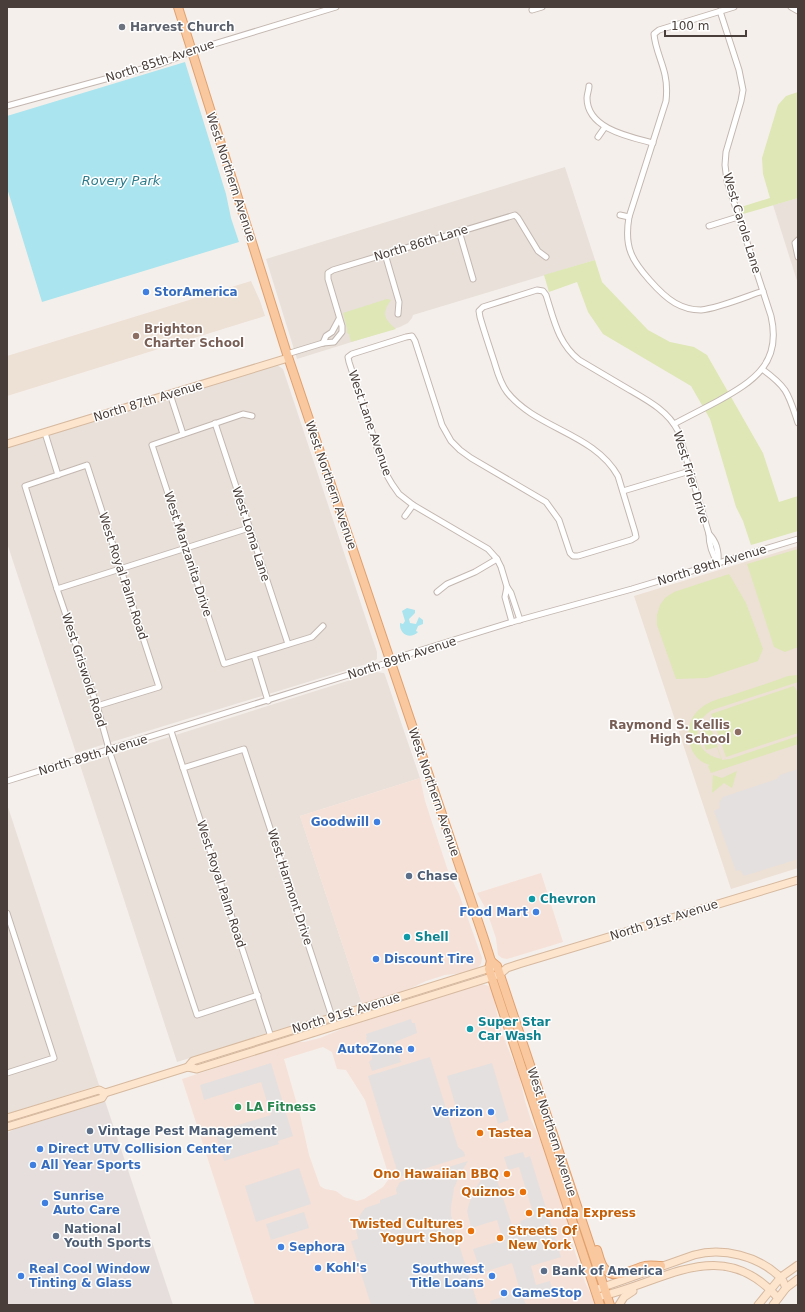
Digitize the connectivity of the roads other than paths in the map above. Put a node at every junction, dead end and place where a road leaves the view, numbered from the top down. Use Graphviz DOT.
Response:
graph roads {
  1 [pos="178,7"];
  2 [pos="336,7"];
  3 [pos="542,7"];
  4 [pos="734,7"];
  5 [pos="791,7"];
  6 [pos="532,10"];
  7 [pos="720,11"];
  8 [pos="798,11"];
  9 [pos="192,51"];
  10 [pos="589,86"];
  11 [pos="7,106"];
  12 [pos="605,127"];
  13 [pos="598,137"];
  14 [pos="652,143"];
  15 [pos="620,215"];
  16 [pos="629,216"];
  17 [pos="738,217"];
  18 [pos="708,226"];
  19 [pos="459,231"];
  20 [pos="797,241"];
  21 [pos="385,254"];
  22 [pos="798,256"];
  23 [pos="546,257"];
  24 [pos="473,279"];
  25 [pos="763,291"];
  26 [pos="398,314"];
  27 [pos="340,319"];
  28 [pos="332,332"];
  29 [pos="338,338"];
  30 [pos="323,343"];
  31 [pos="288,356"];
  32 [pos="762,369"];
  33 [pos="170,394"];
  34 [pos="252,416"];
  35 [pos="215,423"];
  36 [pos="798,423"];
  37 [pos="674,424"];
  38 [pos="45,433"];
  39 [pos="183,434"];
  40 [pos="7,444"];
  41 [pos="690,471"];
  42 [pos="58,475"];
  43 [pos="623,491"];
  44 [pos="413,505"];
  45 [pos="405,516"];
  46 [pos="249,528"];
  47 [pos="798,539"];
  48 [pos="186,548"];
  49 [pos="497,559"];
  50 [pos="718,563"];
  51 [pos="121,569"];
  52 [pos="507,587"];
  53 [pos="57,589"];
  54 [pos="437,592"];
  55 [pos="520,620"];
  56 [pos="512,622"];
  57 [pos="323,626"];
  58 [pos="288,644"];
  59 [pos="254,655"];
  60 [pos="390,662"];
  61 [pos="268,701"];
  62 [pos="97,706"];
  63 [pos="171,730"];
  64 [pos="110,749"];
  65 [pos="183,768"];
  66 [pos="7,781"];
  67 [pos="798,880"];
  68 [pos="7,913"];
  69 [pos="494,969"];
  70 [pos="417,991"];
  71 [pos="258,995"];
  72 [pos="372,1015"];
  73 [pos="332,1018"];
  74 [pos="335,1026"];
  75 [pos="271,1037"];
  76 [pos="234,1057"];
  77 [pos="188,1067"];
  78 [pos="7,1073"];
  79 [pos="106,1092"];
  80 [pos="7,1118"];
  81 [pos="7,1127"];
  82 [pos="551,1129"];
  83 [pos="542,1131"];
  84 [pos="583,1225"];
  85 [pos="798,1265"];
  86 [pos="661,1266"];
  87 [pos="664,1276"];
  88 [pos="781,1277"];
  89 [pos="798,1279"];
  90 [pos="603,1287"];
  91 [pos="786,1288"];
  92 [pos="770,1289"];
  93 [pos="606,1295"];
  94 [pos="598,1297"];
  95 [pos="778,1298"];
  96 [pos="610,1305"];
  97 [pos="619,1305"];
  98 [pos="758,1305"];
  99 [pos="773,1305"];
  1 -- 9 [label="main road, West Northern Avenue"];
  2 -- 9 [label="street, North 85th Avenue"];
  3 -- 6 [label="street"];
  4 -- 7 [label="street"];
  5 -- 8 [label="street"];
  7 -- 14 [label="street"];
  7 -- 17 [label="street, West Carole Lane"];
  9 -- 11 [label="street, North 85th Avenue"];
  9 -- 31 [label="main road, West Northern Avenue"];
  10 -- 12 [label="street"];
  12 -- 13 [label="street"];
  12 -- 14 [label="street"];
  14 -- 16 [label="street"];
  15 -- 16 [label="street"];
  16 -- 25 [label="street"];
  17 -- 18 [label="street"];
  17 -- 25 [label="street, West Carole Lane"];
  19 -- 21 [label="street, North 86th Lane"];
  19 -- 23 [label="street, North 86th Lane"];
  19 -- 24 [label="street"];
  20 -- 22 [label="street"];
  21 -- 26 [label="street"];
  21 -- 27 [label="street, North 86th Lane"];
  25 -- 32 [label="street, West Carole Lane"];
  27 -- 28 [label="street"];
  27 -- 29 [label="street"];
  28 -- 29 [label="street"];
  28 -- 30 [label="street"];
  29 -- 30 [label="street, North 87th Avenue"];
  30 -- 31 [label="street, North 87th Avenue"];
  31 -- 33 [label="main road, North 87th Avenue"];
  31 -- 60 [label="main road, West Northern Avenue"];
  32 -- 36 [label="street"];
  32 -- 37 [label="street"];
  33 -- 38 [label="main road, North 87th Avenue"];
  33 -- 39 [label="street"];
  34 -- 35 [label="street"];
  35 -- 39 [label="street"];
  35 -- 46 [label="street, West Loma Lane"];
  37 -- 41 [label="street, West Frier Drive"];
  37 -- 43 [label="street, West Frier Drive"];
  38 -- 40 [label="main road, North 87th Avenue"];
  38 -- 42 [label="street"];
  39 -- 48 [label="street, West Manzanita Drive"];
  41 -- 43 [label="street"];
  41 -- 50 [label="street, West Frier Drive"];
  42 -- 51 [label="street, West Royal Palm Road"];
  42 -- 53 [label="street, West Griswold Road"];
  43 -- 44 [label="street, West Lane Avenue"];
  44 -- 45 [label="street"];
  44 -- 49 [label="street, West Lane Avenue"];
  46 -- 48 [label="street"];
  46 -- 58 [label="street, West Loma Lane"];
  47 -- 50 [label="street, North 89th Avenue"];
  48 -- 51 [label="street"];
  48 -- 59 [label="street, West Manzanita Drive"];
  49 -- 52 [label="street, West Lane Avenue"];
  49 -- 54 [label="street"];
  50 -- 55 [label="street, North 89th Avenue"];
  51 -- 53 [label="street"];
  51 -- 62 [label="street, West Royal Palm Road"];
  52 -- 55 [label="street, West Lane Avenue"];
  52 -- 56 [label="street, West Lane Avenue"];
  53 -- 62 [label="street, West Griswold Road"];
  55 -- 56 [label="street, North 89th Avenue"];
  56 -- 60 [label="street, North 89th Avenue"];
  57 -- 58 [label="street"];
  58 -- 59 [label="street"];
  59 -- 61 [label="street"];
  60 -- 61 [label="street, North 89th Avenue"];
  60 -- 69 [label="main road, West Northern Avenue"];
  61 -- 63 [label="street, North 89th Avenue"];
  62 -- 64 [label="street, West Griswold Road"];
  63 -- 64 [label="street, North 89th Avenue"];
  63 -- 65 [label="street, West Royal Palm Road"];
  64 -- 66 [label="street, North 89th Avenue"];
  64 -- 71 [label="street, West Griswold Road"];
  65 -- 71 [label="street, West Royal Palm Road"];
  65 -- 73 [label="street, West Harmont Drive"];
  67 -- 69 [label="main road, North 91st Avenue"];
  68 -- 78 [label="street"];
  69 -- 70 [label="main road, North 91st Avenue"];
  69 -- 72 [label="main road, North 91st Avenue"];
  69 -- 82 [label="main road, West Northern Avenue"];
  69 -- 83 [label="main road, West Northern Avenue"];
  70 -- 72 [label="main road"];
  70 -- 73 [label="main road, North 91st Avenue"];
  71 -- 75 [label="street, West Royal Palm Road"];
  72 -- 74 [label="main road, North 91st Avenue"];
  73 -- 74 [label="street, West Harmont Drive"];
  73 -- 75 [label="main road, North 91st Avenue"];
  74 -- 76 [label="main road, North 91st Avenue"];
  75 -- 76 [label="main road"];
  75 -- 77 [label="main road, North 91st Avenue"];
  76 -- 77 [label="main road, North 91st Avenue"];
  77 -- 79 [label="main road, North 91st Avenue"];
  79 -- 80 [label="main road, North 91st Avenue"];
  79 -- 81 [label="main road, North 91st Avenue"];
  82 -- 83 [label="main road"];
  82 -- 84 [label="main road, West Northern Avenue"];
  83 -- 94 [label="main road, West Northern Avenue"];
  84 -- 86 [label="main road"];
  84 -- 90 [label="main road, West Northern Avenue"];
  85 -- 88 [label="main road"];
  86 -- 88 [label="main road"];
  86 -- 90 [label="main road"];
  87 -- 92 [label="main road"];
  87 -- 93 [label="main road"];
  87 -- 97 [label="main road"];
  88 -- 91 [label="main road"];
  88 -- 92 [label="main road"];
  89 -- 91 [label="main road"];
  90 -- 93 [label="main road, West Northern Avenue"];
  90 -- 94 [label="main road"];
  91 -- 95 [label="main road"];
  92 -- 95 [label="main road"];
  92 -- 98 [label="main road"];
  93 -- 94 [label="main road"];
  93 -- 96 [label="main road, West Northern Avenue"];
  95 -- 99 [label="main road"];
}
